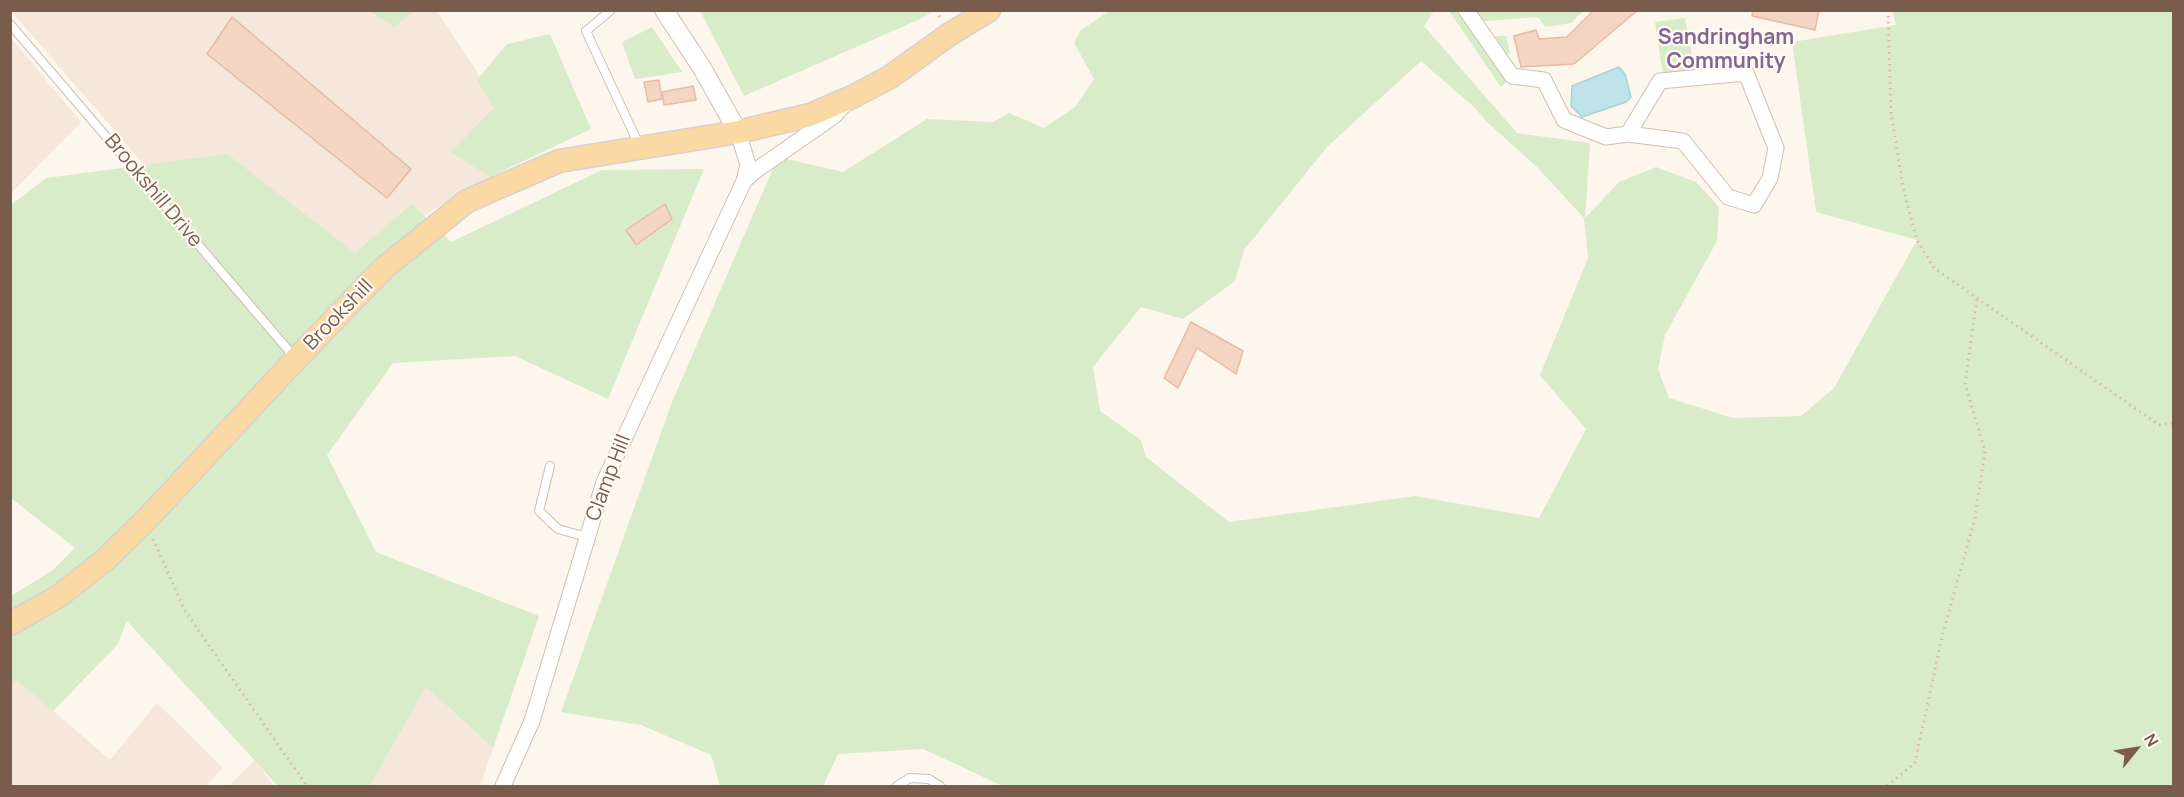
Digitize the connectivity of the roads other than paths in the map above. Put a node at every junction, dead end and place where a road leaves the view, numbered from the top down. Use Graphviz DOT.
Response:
graph roads {
  1 [pos="610,10"];
  2 [pos="664,10"];
  3 [pos="989,10"];
  4 [pos="1466,10"];
  5 [pos="10,24"];
  6 [pos="852,98"];
  7 [pos="738,132"];
  8 [pos="1628,134"];
  9 [pos="640,148"];
  10 [pos="744,181"];
  11 [pos="296,359"];
  12 [pos="550,466"];
  13 [pos="587,537"];
  14 [pos="10,624"];
  15 [pos="503,786"];
  16 [pos="897,786"];
  17 [pos="940,786"];
  1 -- 9 [label="lane"];
  2 -- 7 [label="street"];
  3 -- 6 [label="main road, Brookshill"];
  4 -- 8 [label="street"];
  5 -- 11 [label="lane, Brookshill Drive"];
  6 -- 7 [label="main road, Brookshill"];
  6 -- 10 [label="street, Clamp Hill"];
  7 -- 9 [label="main road, Brookshill"];
  7 -- 10 [label="street, Clamp Hill"];
  8 -- 8 [label="street"];
  9 -- 11 [label="main road, Brookshill"];
  10 -- 13 [label="street, Clamp Hill"];
  11 -- 14 [label="main road, Brookshill"];
  12 -- 13 [label="lane"];
  13 -- 15 [label="street, Clamp Hill"];
  16 -- 17 [label="lane"];
}
